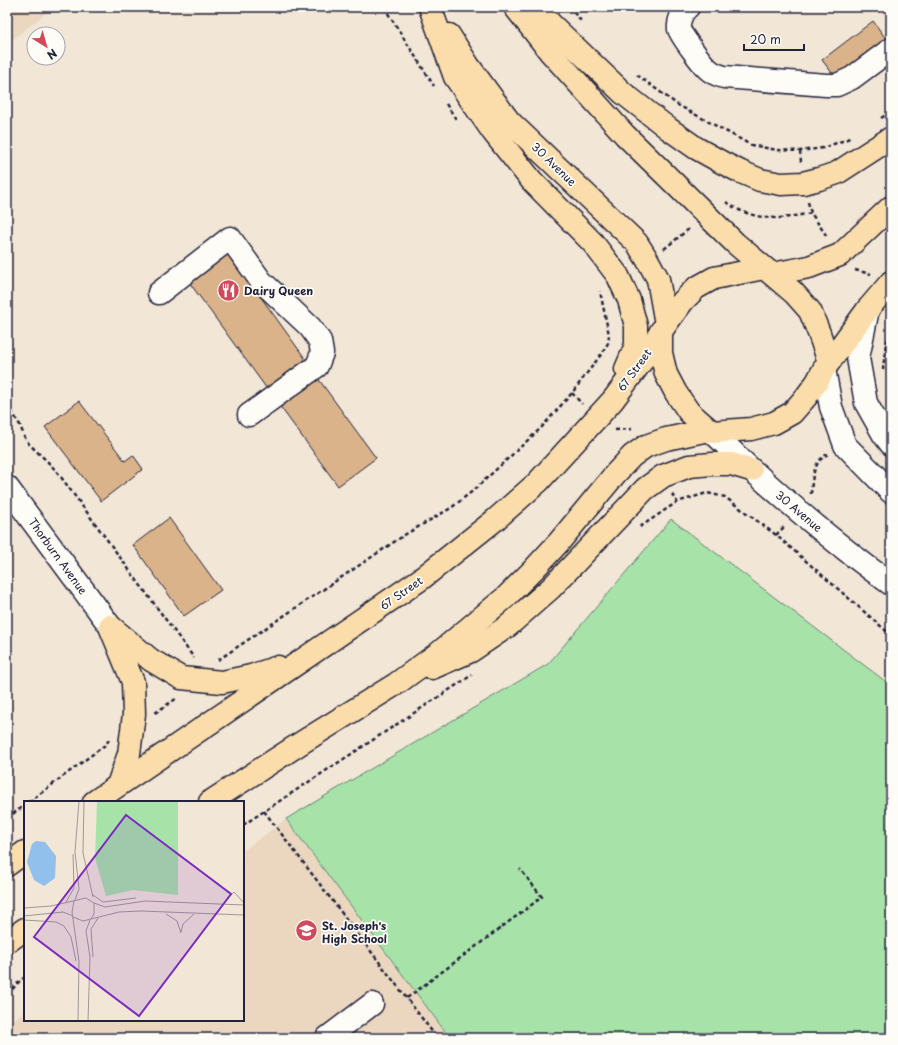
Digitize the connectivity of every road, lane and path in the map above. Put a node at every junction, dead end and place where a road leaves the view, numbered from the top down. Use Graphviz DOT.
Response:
graph roads {
  1 [pos="430,7"];
  2 [pos="514,7"];
  3 [pos="533,7"];
  4 [pos="569,7"];
  5 [pos="688,7"];
  6 [pos="584,25"];
  7 [pos="891,49"];
  8 [pos="634,73"];
  9 [pos="891,112"];
  10 [pos="879,119"];
  11 [pos="850,138"];
  12 [pos="891,138"];
  13 [pos="722,200"];
  14 [pos="808,200"];
  15 [pos="891,207"];
  16 [pos="811,213"];
  17 [pos="695,223"];
  18 [pos="830,242"];
  19 [pos="662,250"];
  20 [pos="850,268"];
  21 [pos="768,271"];
  22 [pos="884,279"];
  23 [pos="599,286"];
  24 [pos="159,293"];
  25 [pos="868,309"];
  26 [pos="664,327"];
  27 [pos="891,336"];
  28 [pos="826,365"];
  29 [pos="883,372"];
  30 [pos="572,393"];
  31 [pos="613,400"];
  32 [pos="7,404"];
  33 [pos="582,404"];
  34 [pos="249,415"];
  35 [pos="610,429"];
  36 [pos="634,429"];
  37 [pos="711,431"];
  38 [pos="891,444"];
  39 [pos="831,452"];
  40 [pos="751,470"];
  41 [pos="7,486"];
  42 [pos="891,492"];
  43 [pos="808,500"];
  44 [pos="776,535"];
  45 [pos="891,584"];
  46 [pos="110,626"];
  47 [pos="891,635"];
  48 [pos="194,658"];
  49 [pos="304,659"];
  50 [pos="200,661"];
  51 [pos="216,661"];
  52 [pos="192,663"];
  53 [pos="396,684"];
  54 [pos="182,695"];
  55 [pos="155,713"];
  56 [pos="110,739"];
  57 [pos="118,785"];
  58 [pos="30,801"];
  59 [pos="95,801"];
  60 [pos="212,801"];
  61 [pos="24,806"];
  62 [pos="264,811"];
  63 [pos="7,818"];
  64 [pos="24,853"];
  65 [pos="7,865"];
  66 [pos="520,869"];
  67 [pos="24,978"];
  68 [pos="407,998"];
  69 [pos="7,1002"];
  70 [pos="372,1004"];
  71 [pos="7,1035"];
  72 [pos="8,1038"];
  73 [pos="327,1038"];
  74 [pos="436,1038"];
  1 -- 26 [label="main road, 30 Avenue"];
  1 -- 31 [label="main road"];
  2 -- 21 [label="main road"];
  3 -- 12 [label="main road"];
  4 -- 6 [label="path"];
  5 -- 7 [label="street"];
  8 -- 11 [label="path"];
  9 -- 10 [label="path"];
  13 -- 16 [label="path"];
  14 -- 16 [label="path"];
  15 -- 21 [label="main road"];
  16 -- 18 [label="path"];
  17 -- 19 [label="path"];
  20 -- 22 [label="path"];
  21 -- 26 [label="main road, 67 Street"];
  21 -- 28 [label="main road"];
  22 -- 25 [label="main road"];
  23 -- 30 [label="path"];
  24 -- 34 [label="street"];
  25 -- 28 [label="main road"];
  25 -- 38 [label="street"];
  26 -- 31 [label="main road, 67 Street"];
  26 -- 37 [label="main road, 30 Avenue"];
  27 -- 29 [label="path"];
  28 -- 37 [label="main road"];
  28 -- 42 [label="street"];
  30 -- 33 [label="path"];
  30 -- 51 [label="path"];
  31 -- 49 [label="main road, 67 Street"];
  32 -- 48 [label="path"];
  35 -- 36 [label="path"];
  37 -- 40 [label="street, 30 Avenue"];
  37 -- 53 [label="main road"];
  39 -- 43 [label="path"];
  40 -- 45 [label="street, 30 Avenue"];
  40 -- 53 [label="main road"];
  41 -- 46 [label="street, Thorburn Avenue"];
  44 -- 47 [label="path"];
  46 -- 49 [label="main road"];
  46 -- 57 [label="main road"];
  48 -- 50 [label="path"];
  48 -- 52 [label="path"];
  49 -- 57 [label="main road, 67 Street"];
  53 -- 60 [label="main road"];
  54 -- 55 [label="path"];
  56 -- 58 [label="path"];
  57 -- 59 [label="main road, 67 Street"];
  61 -- 63 [label="path"];
  62 -- 68 [label="path"];
  64 -- 65 [label="main road"];
  66 -- 68 [label="path"];
  67 -- 69 [label="path"];
  68 -- 74 [label="path"];
  70 -- 73 [label="street"];
  71 -- 72 [label="path"];
}
